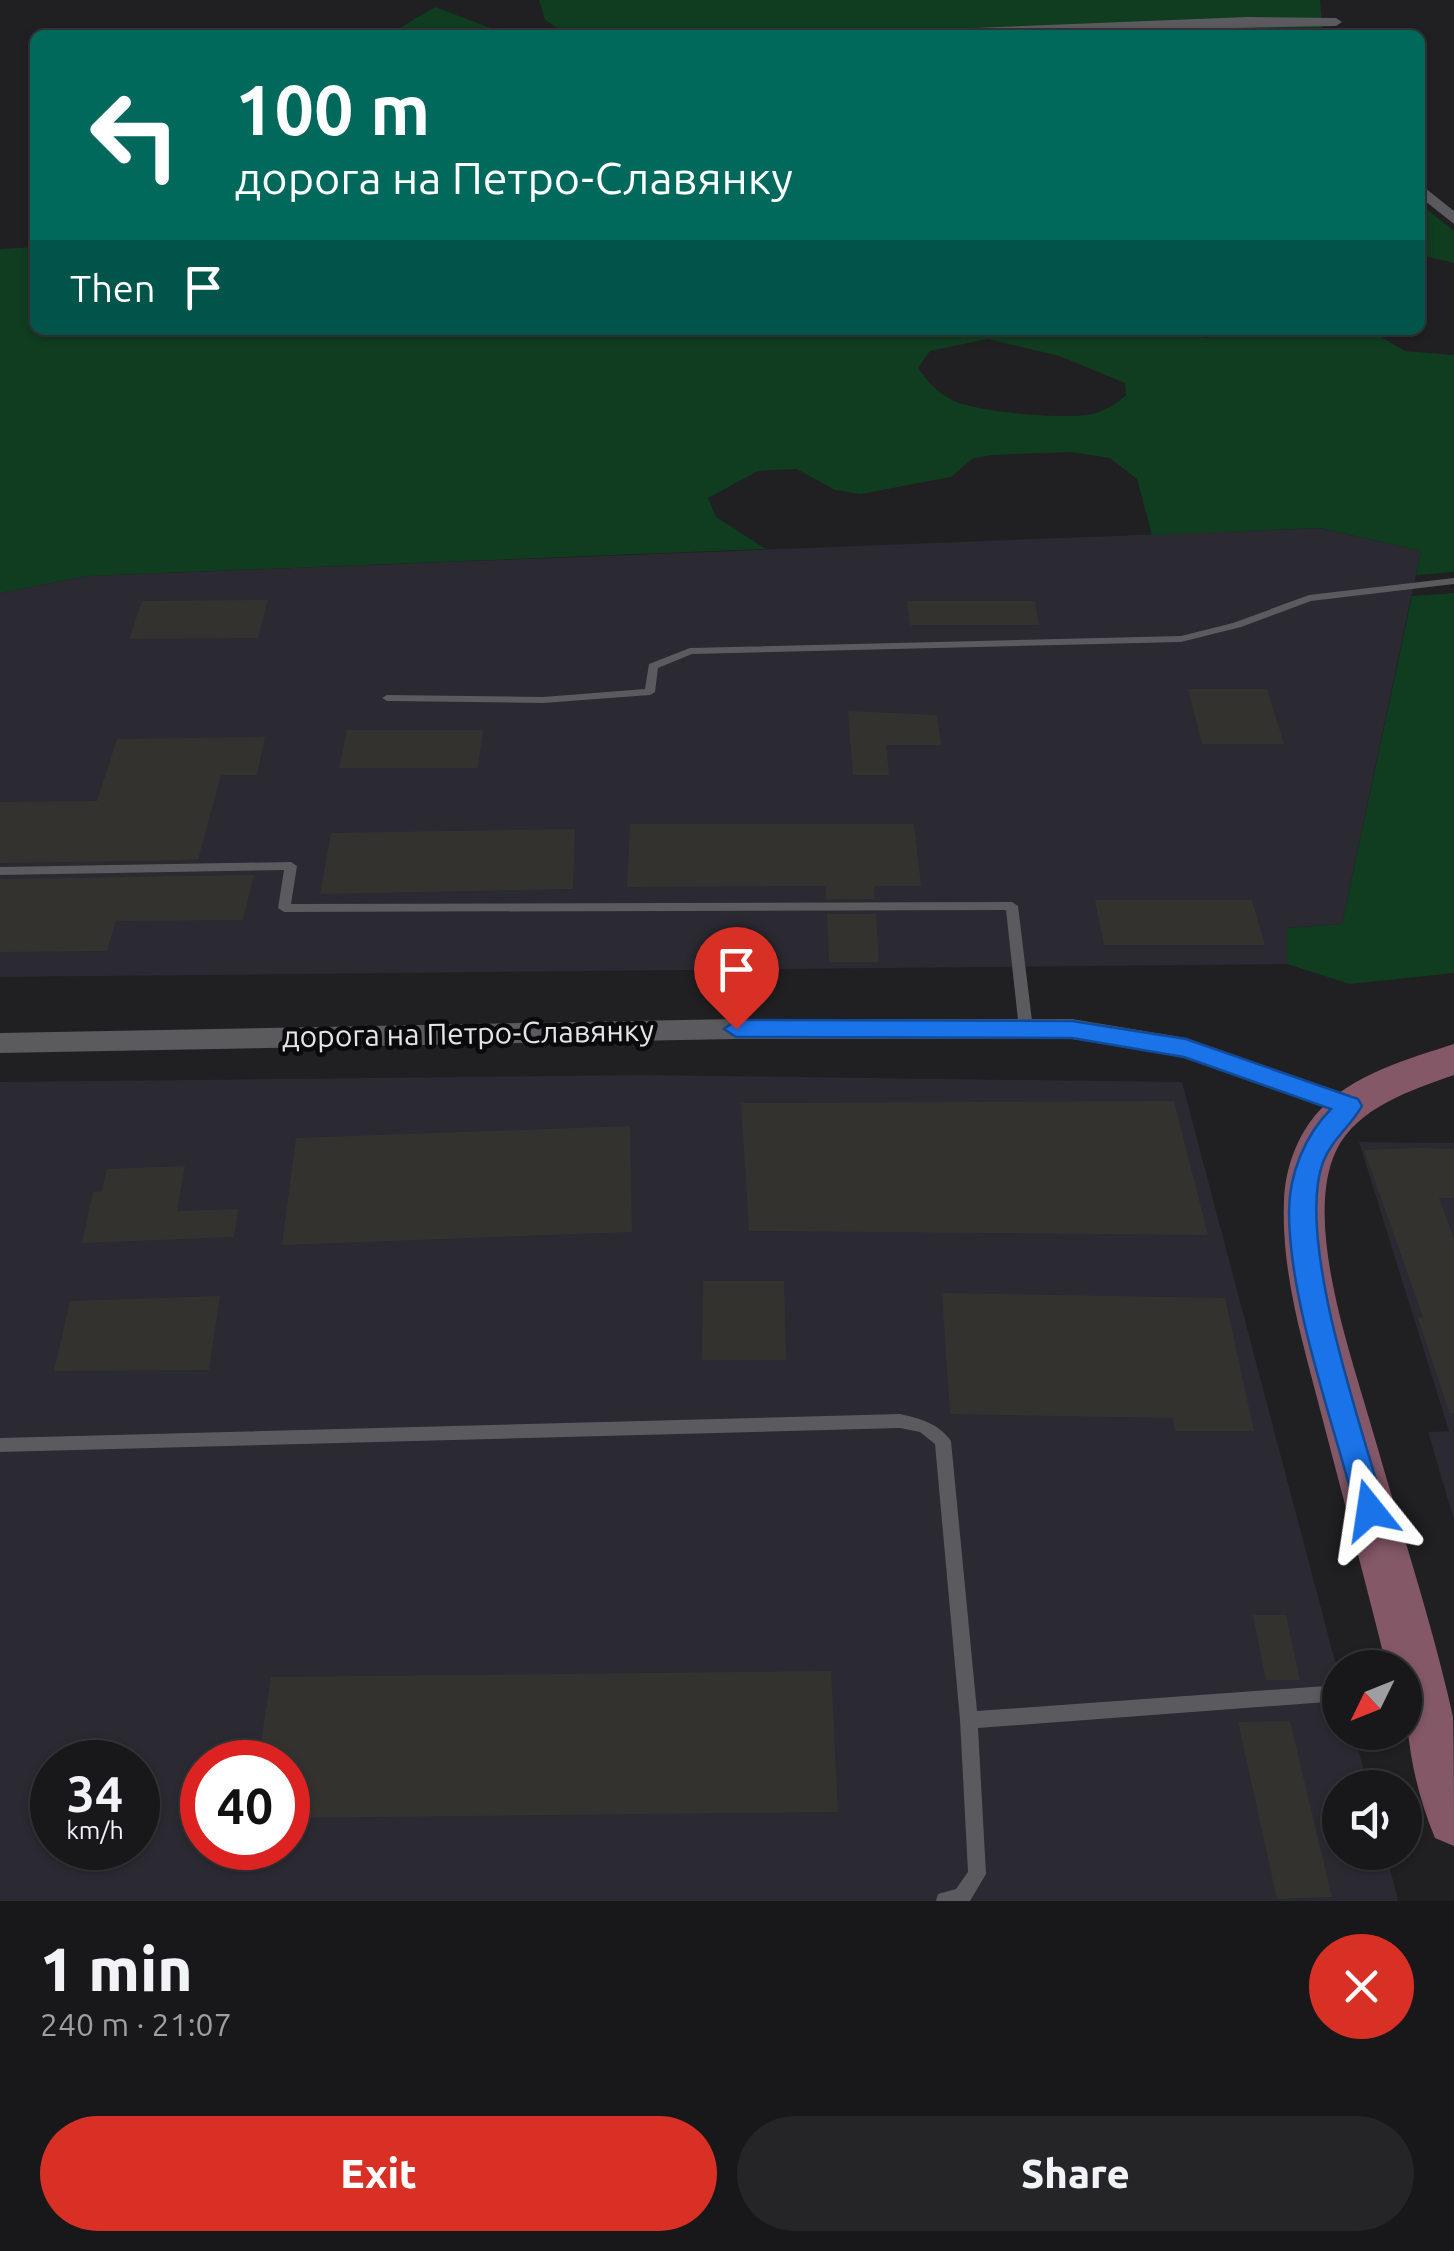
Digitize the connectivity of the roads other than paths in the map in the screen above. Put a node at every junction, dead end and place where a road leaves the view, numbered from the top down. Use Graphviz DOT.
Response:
graph roads {
  1 [pos="1331,7"];
  2 [pos="1335,29"];
  3 [pos="1012,30"];
  4 [pos="1425,193"];
  5 [pos="1454,219"];
  6 [pos="1454,581"];
  7 [pos="386,698"];
  8 [pos="0,870"];
  9 [pos="1026,1029"];
  10 [pos="0,1044"];
  11 [pos="1454,1059"];
  12 [pos="1350,1106"];
  13 [pos="0,1445"];
  14 [pos="1402,1650"];
  15 [pos="1322,1694"];
  16 [pos="969,1720"];
  17 [pos="1422,1721"];
  18 [pos="1454,1819"];
  19 [pos="945,1901"];
  1 -- 2 [label="street"];
  2 -- 3 [label="street"];
  4 -- 5 [label="street"];
  6 -- 7 [label="lane"];
  8 -- 9 [label="lane"];
  9 -- 10 [label="street, дорога на Петро-Славянку"];
  9 -- 12 [label="street, дорога на Петро-Славянку"];
  11 -- 12 [label="street"];
  12 -- 14 [label="street"];
  13 -- 16 [label="lane"];
  15 -- 16 [label="lane"];
  16 -- 19 [label="lane"];
  17 -- 18 [label="street"];
}
